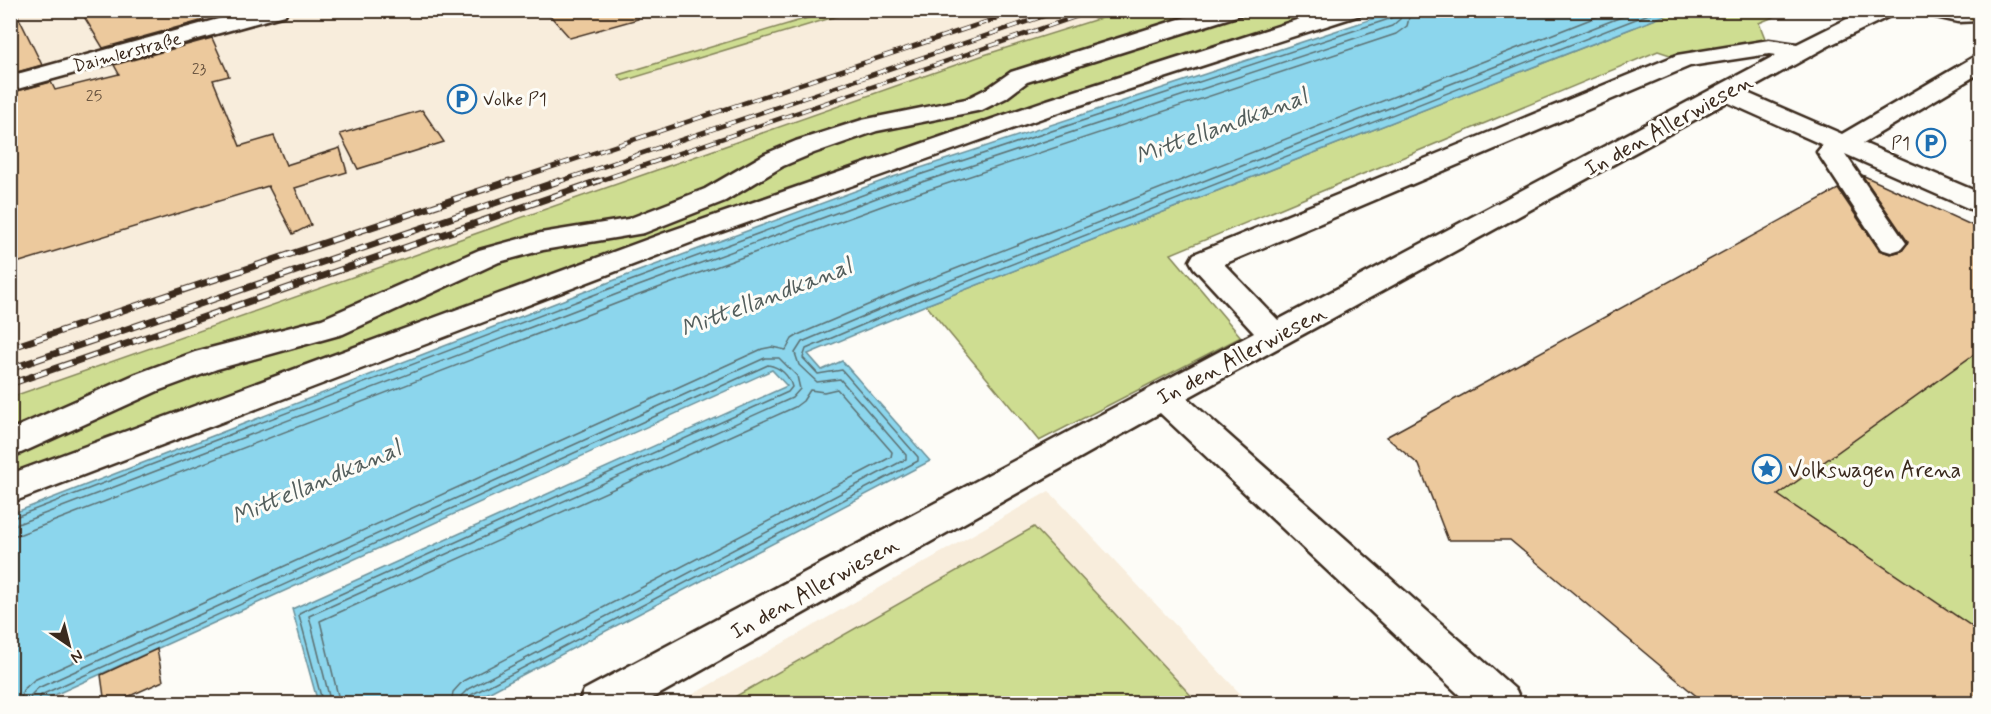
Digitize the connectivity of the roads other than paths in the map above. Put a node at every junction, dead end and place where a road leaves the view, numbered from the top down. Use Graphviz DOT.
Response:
graph roads {
  1 [pos="277,10"];
  2 [pos="1232,10"];
  3 [pos="1352,10"];
  4 [pos="1884,10"];
  5 [pos="1935,10"];
  6 [pos="1980,15"];
  7 [pos="1800,51"];
  8 [pos="1980,63"];
  9 [pos="10,84"];
  10 [pos="1726,93"];
  11 [pos="1843,144"];
  12 [pos="1980,203"];
  13 [pos="1891,243"];
  14 [pos="1275,336"];
  15 [pos="1163,396"];
  16 [pos="10,445"];
  17 [pos="10,489"];
  18 [pos="600,704"];
  19 [pos="1500,704"];
  1 -- 9 [label="street, Daimlerstraße"];
  2 -- 16 [label="street"];
  3 -- 17 [label="street"];
  4 -- 7 [label="street, In den Allerwiesen"];
  5 -- 6 [label="street"];
  7 -- 10 [label="street, In den Allerwiesen"];
  7 -- 14 [label="street"];
  8 -- 11 [label="street"];
  10 -- 11 [label="street"];
  10 -- 14 [label="street, In den Allerwiesen"];
  11 -- 12 [label="street"];
  11 -- 13 [label="street"];
  14 -- 15 [label="street, In den Allerwiesen"];
  15 -- 18 [label="street, In den Allerwiesen"];
  15 -- 19 [label="street"];
}
